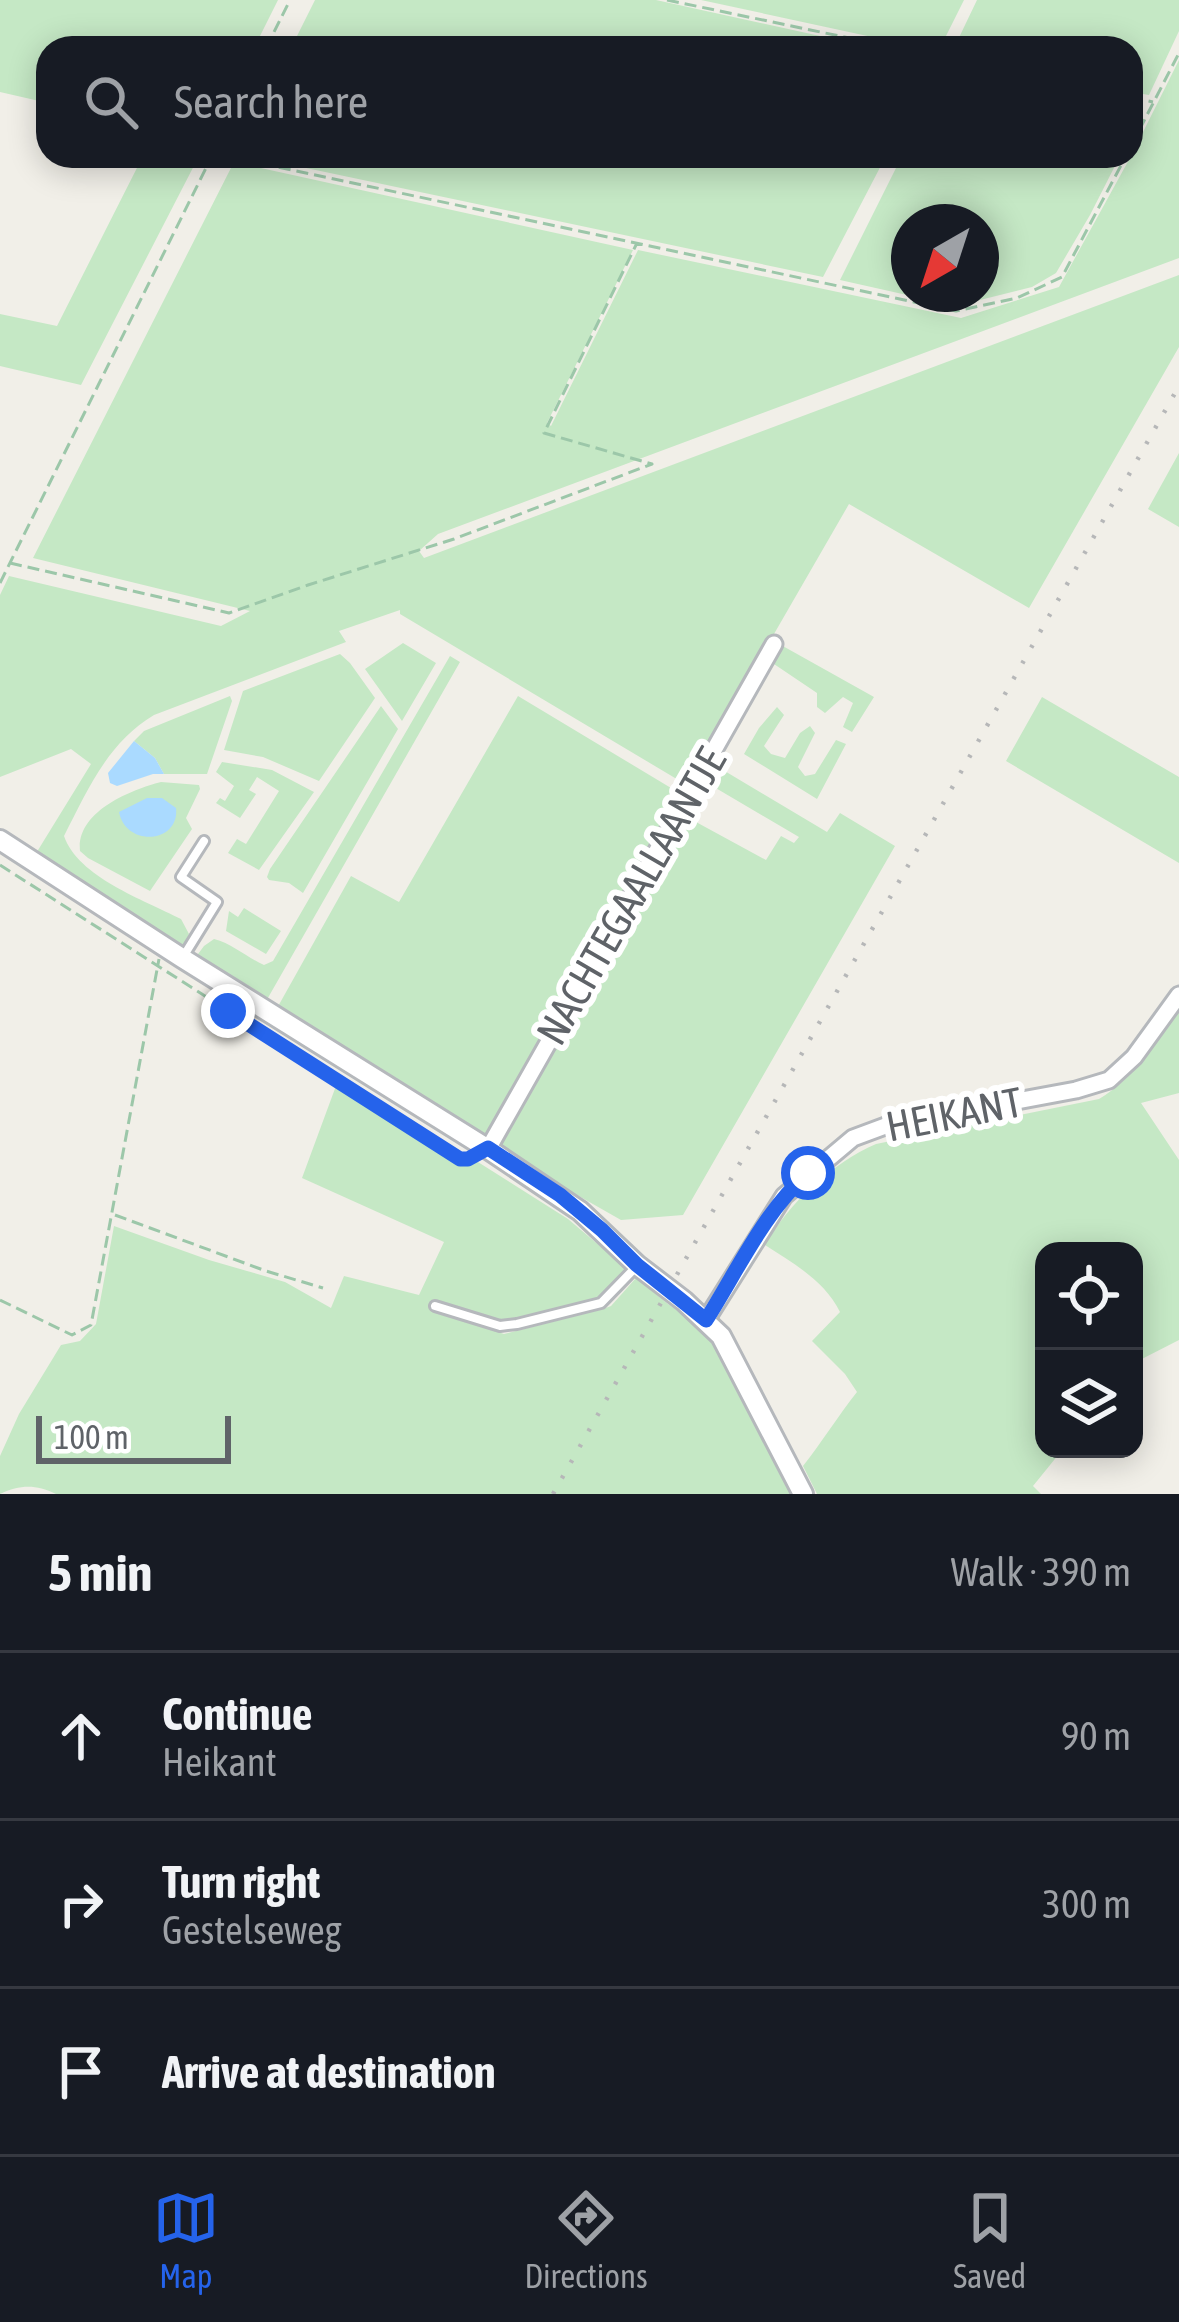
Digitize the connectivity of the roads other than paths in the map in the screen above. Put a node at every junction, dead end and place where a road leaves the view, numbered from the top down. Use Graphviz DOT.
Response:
graph roads {
  1 [pos="774,644"];
  2 [pos="0,840"];
  3 [pos="204,842"];
  4 [pos="182,958"];
  5 [pos="1179,994"];
  6 [pos="488,1148"];
  7 [pos="637,1265"];
  8 [pos="435,1306"];
  9 [pos="706,1320"];
  10 [pos="803,1494"];
  1 -- 6 [label="street, NACHTEGAALLAANTJE"];
  2 -- 4 [label="street"];
  3 -- 4 [label="lane"];
  4 -- 6 [label="street"];
  5 -- 9 [label="street, HEIKANT"];
  6 -- 7 [label="street"];
  7 -- 8 [label="lane"];
  7 -- 9 [label="street"];
  9 -- 10 [label="street"];
}
